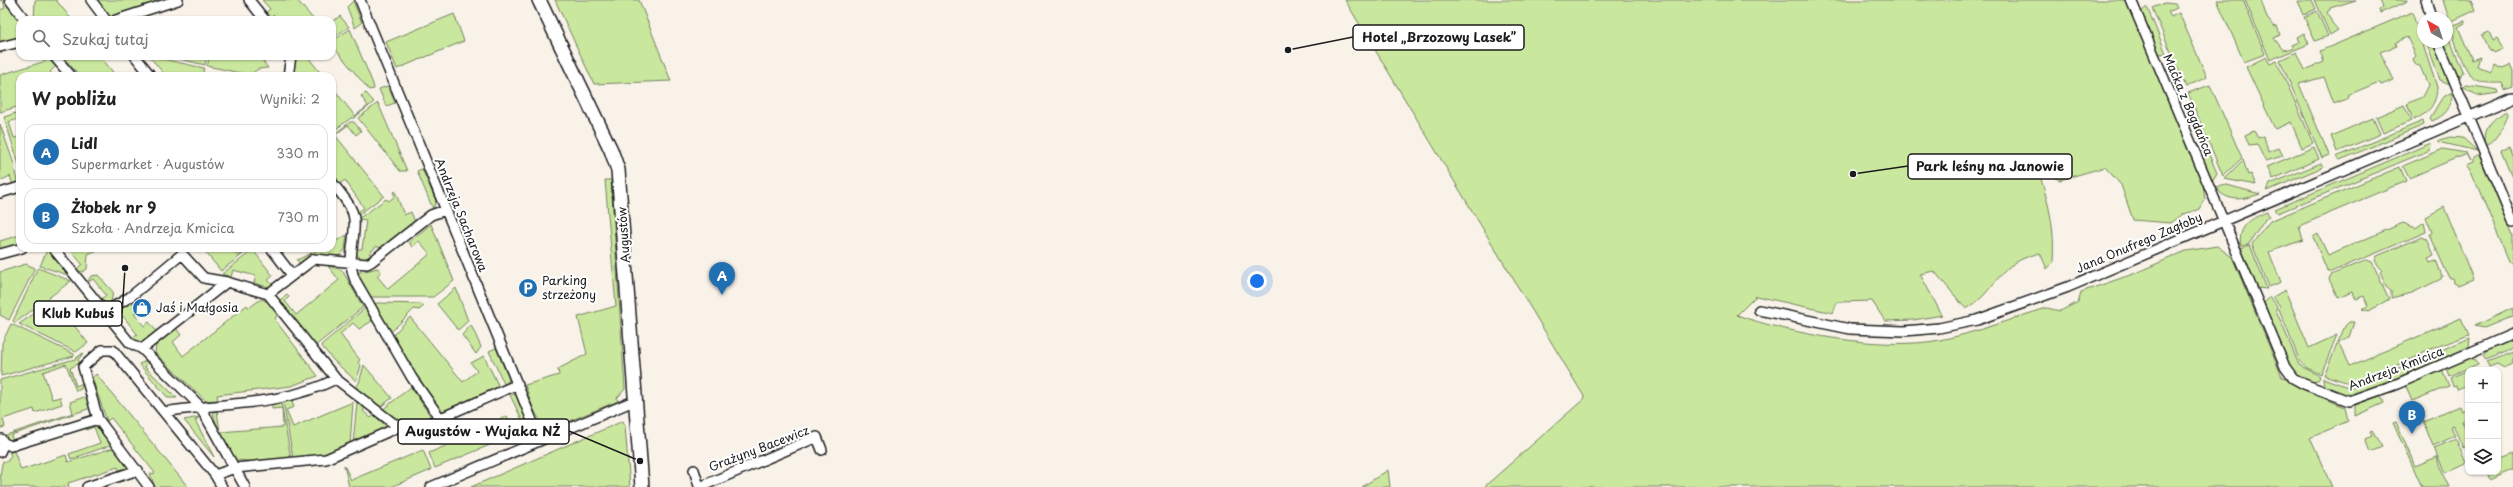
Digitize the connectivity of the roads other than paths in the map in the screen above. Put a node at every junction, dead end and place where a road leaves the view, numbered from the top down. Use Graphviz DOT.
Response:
graph roads {
  1 [pos="10,0"];
  2 [pos="91,0"];
  3 [pos="178,0"];
  4 [pos="249,0"];
  5 [pos="360,0"];
  6 [pos="539,0"];
  7 [pos="2131,0"];
  8 [pos="2426,0"];
  9 [pos="2429,12"];
  10 [pos="22,16"];
  11 [pos="103,16"];
  12 [pos="128,16"];
  13 [pos="261,16"];
  14 [pos="16,43"];
  15 [pos="0,47"];
  16 [pos="2441,48"];
  17 [pos="57,60"];
  18 [pos="138,60"];
  19 [pos="290,60"];
  20 [pos="68,72"];
  21 [pos="148,72"];
  22 [pos="288,72"];
  23 [pos="2513,98"];
  24 [pos="2470,117"];
  25 [pos="16,188"];
  26 [pos="336,188"];
  27 [pos="0,193"];
  28 [pos="445,210"];
  29 [pos="2224,220"];
  30 [pos="2513,222"];
  31 [pos="16,250"];
  32 [pos="56,252"];
  33 [pos="274,252"];
  34 [pos="0,254"];
  35 [pos="350,263"];
  36 [pos="292,275"];
  37 [pos="227,282"];
  38 [pos="268,294"];
  39 [pos="1759,310"];
  40 [pos="105,312"];
  41 [pos="2513,334"];
  42 [pos="142,349"];
  43 [pos="336,378"];
  44 [pos="518,384"];
  45 [pos="636,400"];
  46 [pos="200,406"];
  47 [pos="164,412"];
  48 [pos="440,418"];
  49 [pos="98,419"];
  50 [pos="401,426"];
  51 [pos="540,440"];
  52 [pos="2,441"];
  53 [pos="822,450"];
  54 [pos="0,452"];
  55 [pos="234,468"];
  56 [pos="138,470"];
  57 [pos="694,470"];
  58 [pos="215,475"];
  59 [pos="700,486"];
  60 [pos="87,487"];
  61 [pos="149,487"];
  62 [pos="222,487"];
  63 [pos="245,487"];
  64 [pos="431,487"];
  65 [pos="642,487"];
  1 -- 10 [label="street"];
  2 -- 11 [label="street"];
  3 -- 12 [label="street"];
  4 -- 13 [label="street"];
  5 -- 28 [label="street, Andrzeja Sacharowa"];
  6 -- 45 [label="street, Augustów"];
  7 -- 29 [label="street, Maćka z Bogdańca"];
  8 -- 9 [label="street"];
  14 -- 15 [label="street"];
  16 -- 24 [label="street"];
  17 -- 20 [label="street"];
  18 -- 21 [label="street"];
  19 -- 22 [label="street"];
  23 -- 24 [label="street, Jana Onufrego Zagłoby"];
  24 -- 29 [label="street, Jana Onufrego Zagłoby"];
  24 -- 30 [label="street"];
  25 -- 27 [label="street"];
  26 -- 35 [label="street"];
  28 -- 35 [label="street"];
  28 -- 44 [label="street, Andrzeja Sacharowa"];
  29 -- 39 [label="street, Jana Onufrego Zagłoby"];
  29 -- 41 [label="street, Andrzeja Kmicica"];
  31 -- 34 [label="street"];
  32 -- 40 [label="street"];
  33 -- 36 [label="street"];
  35 -- 36 [label="street"];
  35 -- 48 [label="street"];
  36 -- 38 [label="street"];
  37 -- 38 [label="street"];
  37 -- 40 [label="street"];
  37 -- 42 [label="street"];
  38 -- 43 [label="street"];
  40 -- 42 [label="street"];
  42 -- 46 [label="street"];
  43 -- 46 [label="street"];
  43 -- 50 [label="street"];
  44 -- 48 [label="street"];
  44 -- 51 [label="street, Andrzeja Sacharowa"];
  45 -- 51 [label="street"];
  45 -- 65 [label="street, Augustów"];
  46 -- 47 [label="street"];
  46 -- 55 [label="street"];
  47 -- 49 [label="street"];
  47 -- 58 [label="street"];
  48 -- 50 [label="street"];
  49 -- 52 [label="street"];
  49 -- 56 [label="street"];
  50 -- 55 [label="street"];
  51 -- 64 [label="street"];
  52 -- 54 [label="street"];
  53 -- 59 [label="street, Grażyny Bacewicz"];
  55 -- 58 [label="street"];
  55 -- 63 [label="street"];
  56 -- 60 [label="street"];
  56 -- 61 [label="street"];
  57 -- 59 [label="street, Grażyny Bacewicz"];
  58 -- 62 [label="street"];
}
